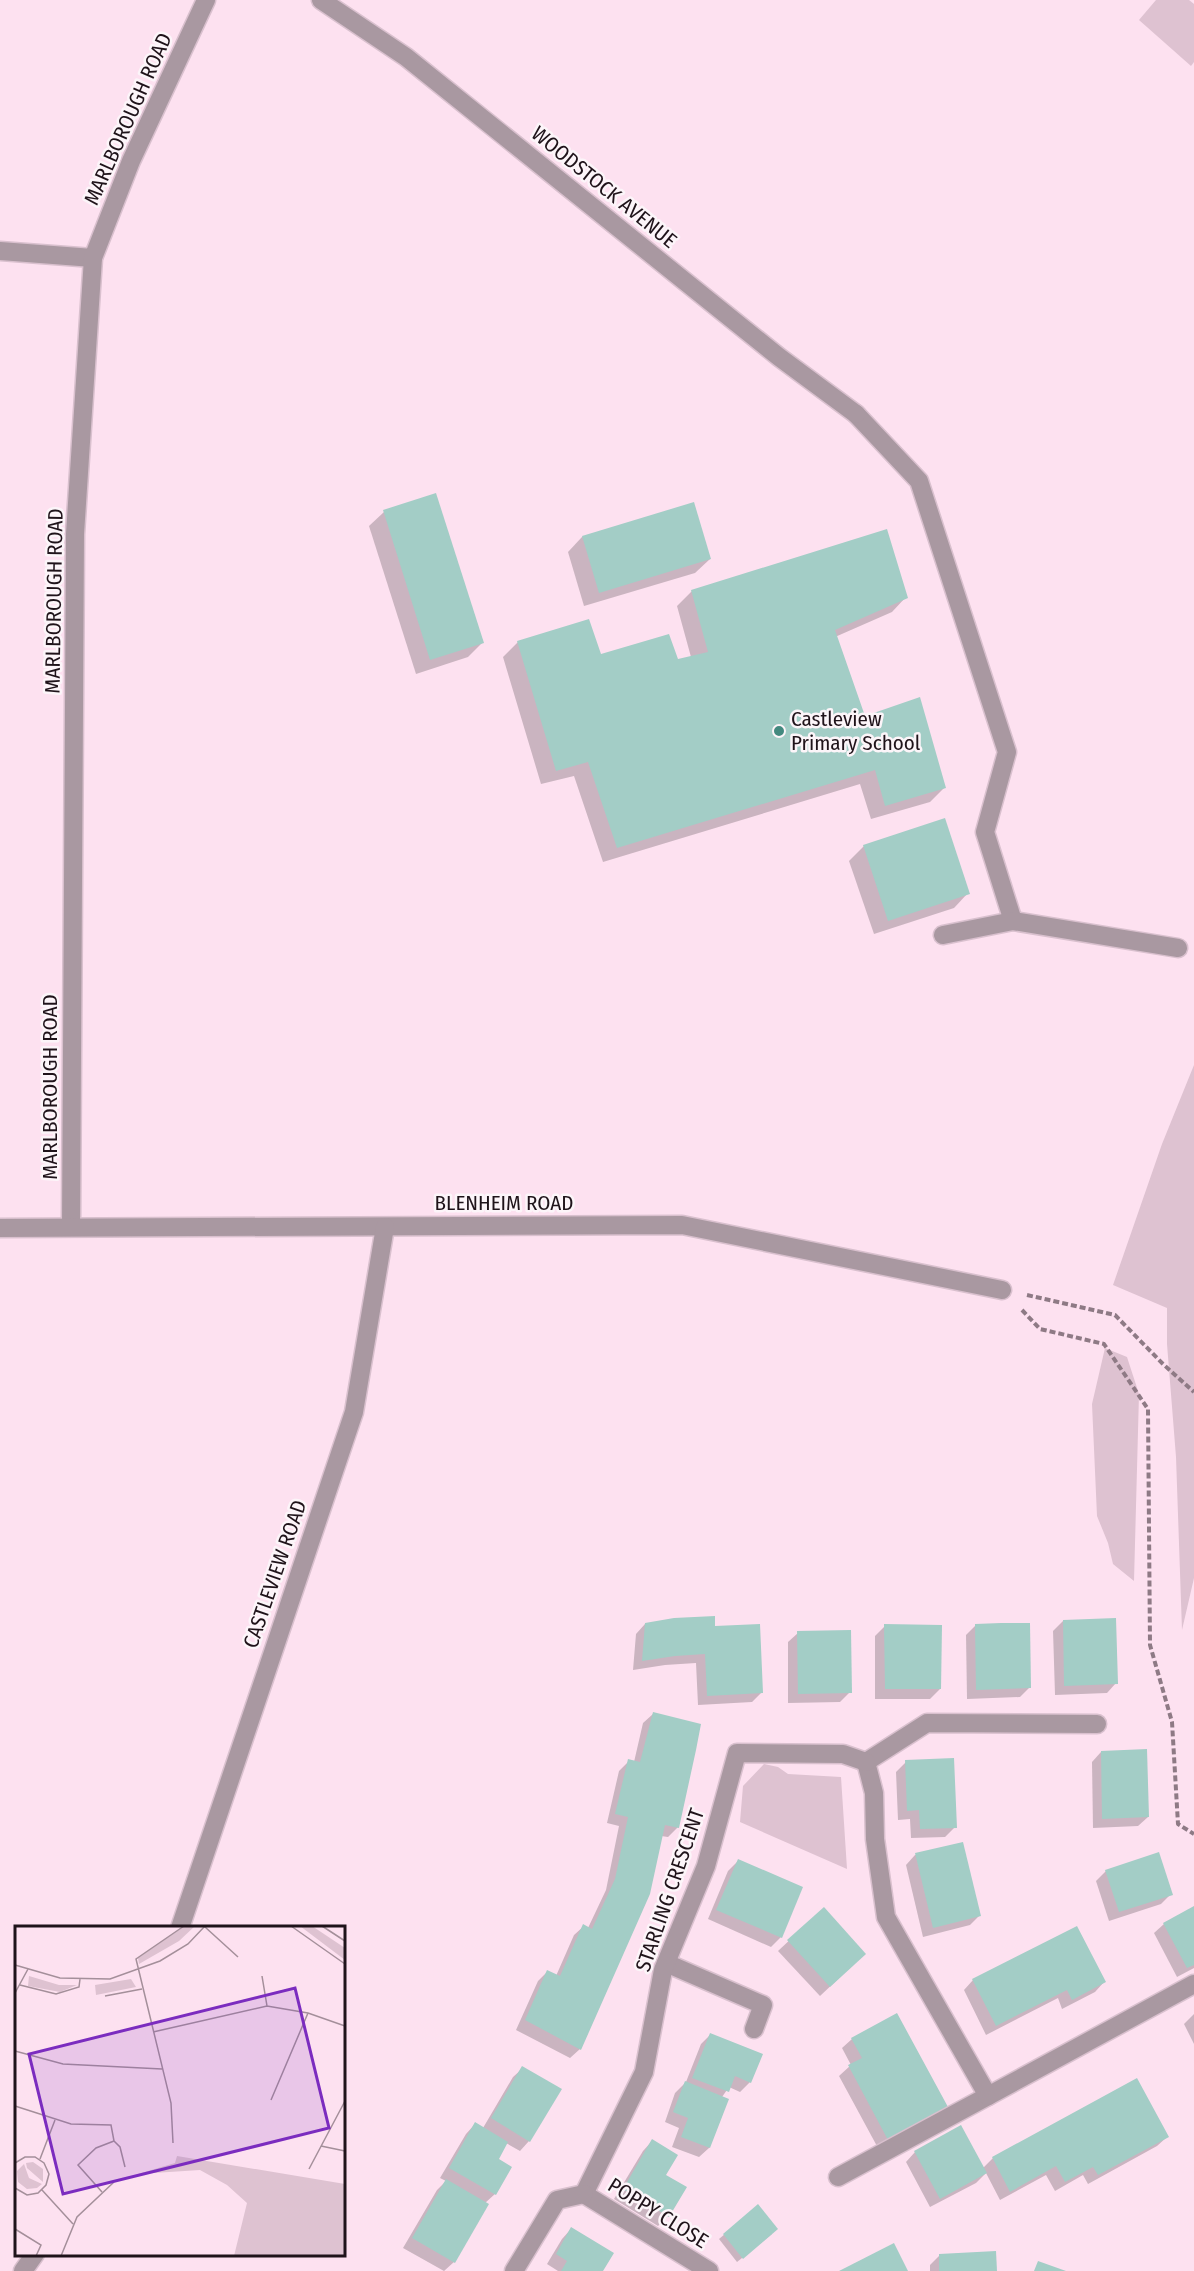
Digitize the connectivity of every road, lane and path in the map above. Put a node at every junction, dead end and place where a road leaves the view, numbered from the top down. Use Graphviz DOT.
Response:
graph roads {
  1 [pos="206,0"];
  2 [pos="321,0"];
  3 [pos="0,251"];
  4 [pos="93,258"];
  5 [pos="1013,921"];
  6 [pos="943,935"];
  7 [pos="1178,948"];
  8 [pos="71,1227"];
  9 [pos="386,1227"];
  10 [pos="0,1228"];
  11 [pos="1002,1290"];
  12 [pos="1194,1392"];
  13 [pos="1097,1724"];
  14 [pos="866,1762"];
  15 [pos="1194,1834"];
  16 [pos="181,1926"];
  17 [pos="666,1963"];
  18 [pos="1194,1984"];
  19 [pos="754,2029"];
  20 [pos="988,2096"];
  21 [pos="838,2177"];
  22 [pos="584,2194"];
  23 [pos="34,2256"];
  24 [pos="23,2271"];
  25 [pos="514,2271"];
  26 [pos="709,2271"];
  1 -- 4 [label="street, MARLBOROUGH ROAD"];
  2 -- 5 [label="street, WOODSTOCK AVENUE"];
  3 -- 4 [label="street"];
  4 -- 8 [label="street, MARLBOROUGH ROAD"];
  5 -- 6 [label="street"];
  5 -- 7 [label="street"];
  8 -- 9 [label="street, BLENHEIM ROAD"];
  8 -- 10 [label="street, BLENHEIM ROAD"];
  9 -- 11 [label="street, BLENHEIM ROAD"];
  9 -- 16 [label="street, CASTLEVIEW ROAD"];
  11 -- 12 [label="path"];
  11 -- 15 [label="path"];
  13 -- 14 [label="street"];
  14 -- 17 [label="street, STARLING CRESCENT"];
  14 -- 20 [label="street"];
  17 -- 19 [label="street"];
  17 -- 22 [label="street, STARLING CRESCENT"];
  18 -- 20 [label="street"];
  20 -- 21 [label="street"];
  22 -- 25 [label="street"];
  22 -- 26 [label="street, POPPY CLOSE"];
  23 -- 24 [label="street"];
}
